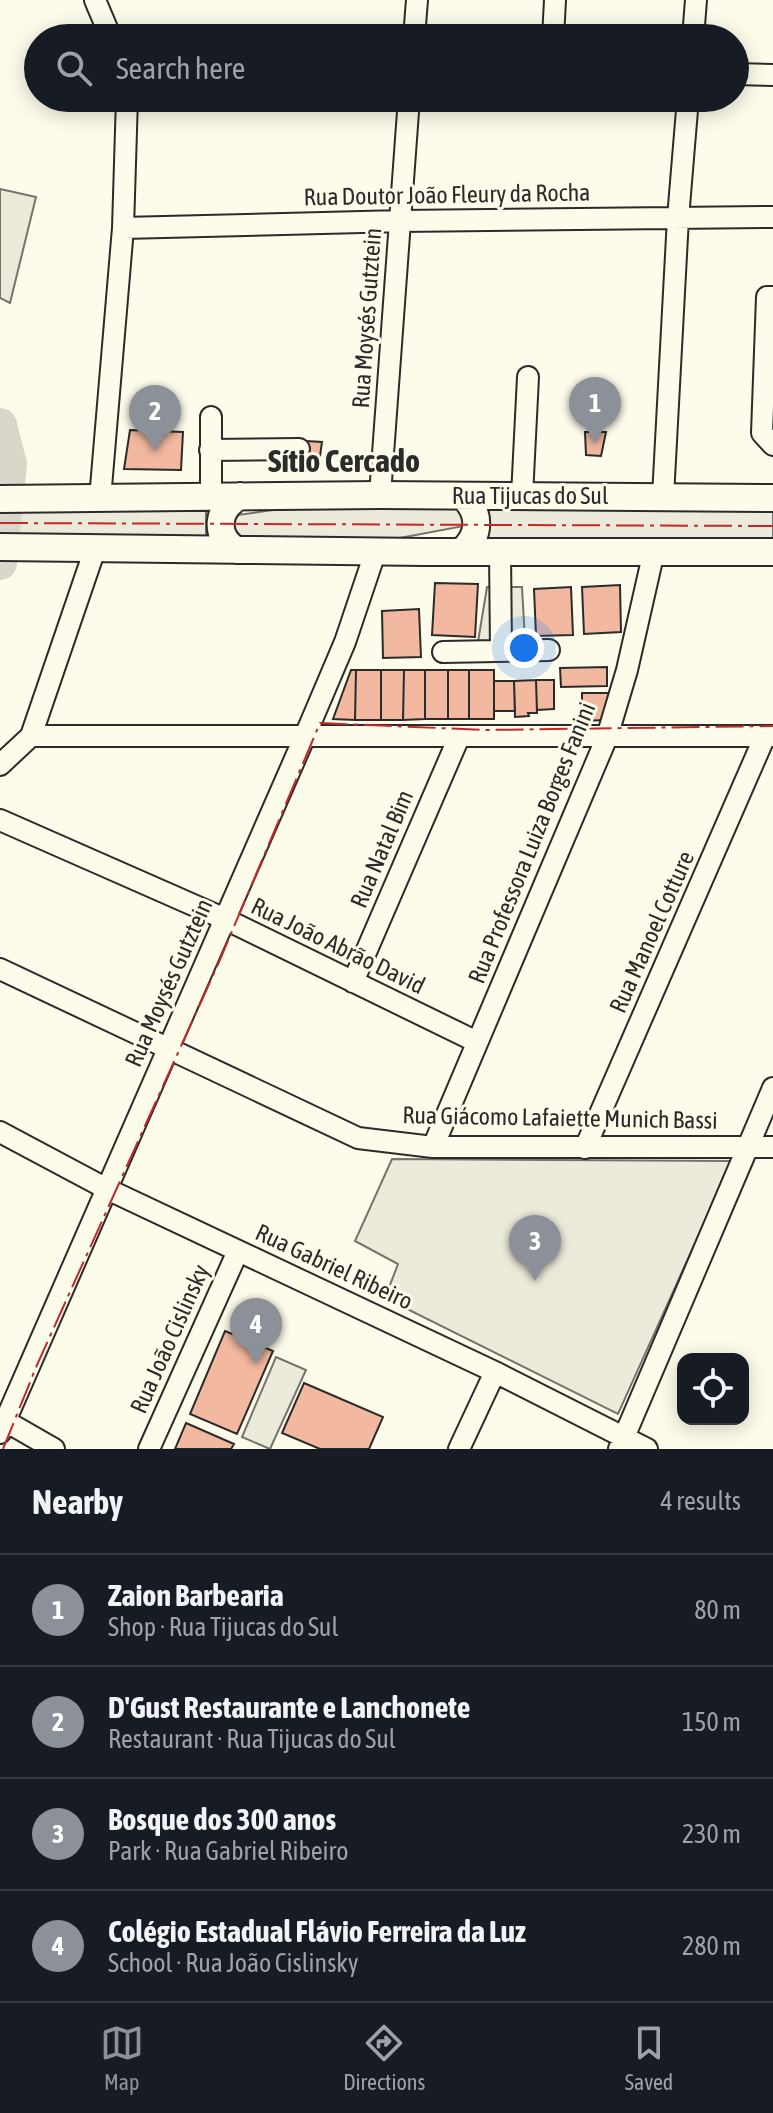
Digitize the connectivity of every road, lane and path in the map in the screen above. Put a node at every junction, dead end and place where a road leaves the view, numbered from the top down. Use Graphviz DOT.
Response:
graph roads {
  1 [pos="95,0"];
  2 [pos="417,0"];
  3 [pos="555,0"];
  4 [pos="696,0"];
  5 [pos="105,24"];
  6 [pos="415,24"];
  7 [pos="554,24"];
  8 [pos="694,24"];
  9 [pos="749,74"];
  10 [pos="773,75"];
  11 [pos="127,112"];
  12 [pos="408,112"];
  13 [pos="687,112"];
  14 [pos="773,217"];
  15 [pos="678,218"];
  16 [pos="401,221"];
  17 [pos="123,228"];
  18 [pos="773,297"];
  19 [pos="528,377"];
  20 [pos="211,417"];
  21 [pos="773,445"];
  22 [pos="299,449"];
  23 [pos="210,450"];
  24 [pos="380,495"];
  25 [pos="240,496"];
  26 [pos="463,496"];
  27 [pos="522,496"];
  28 [pos="211,497"];
  29 [pos="663,497"];
  30 [pos="773,498"];
  31 [pos="0,499"];
  32 [pos="100,499"];
  33 [pos="0,547"];
  34 [pos="95,549"];
  35 [pos="236,550"];
  36 [pos="376,550"];
  37 [pos="500,551"];
  38 [pos="654,551"];
  39 [pos="461,552"];
  40 [pos="773,552"];
  41 [pos="549,650"];
  42 [pos="501,651"];
  43 [pos="443,652"];
  44 [pos="31,736"];
  45 [pos="305,736"];
  46 [pos="769,736"];
  47 [pos="459,737"];
  48 [pos="607,737"];
  49 [pos="0,765"];
  50 [pos="0,820"];
  51 [pos="225,919"];
  52 [pos="0,969"];
  53 [pos="353,982"];
  54 [pos="477,1042"];
  55 [pos="168,1050"];
  56 [pos="773,1088"];
  57 [pos="0,1132"];
  58 [pos="433,1147"];
  59 [pos="747,1147"];
  60 [pos="773,1147"];
  61 [pos="585,1148"];
  62 [pos="107,1189"];
  63 [pos="238,1251"];
  64 [pos="495,1372"];
  65 [pos="2,1425"];
  66 [pos="621,1443"];
  67 [pos="54,1449"];
  68 [pos="149,1449"];
  69 [pos="459,1449"];
  70 [pos="647,1449"];
  1 -- 5 [label="street"];
  2 -- 6 [label="street"];
  3 -- 7 [label="street"];
  4 -- 8 [label="street"];
  9 -- 10 [label="street"];
  11 -- 17 [label="street"];
  12 -- 16 [label="street, Rua Moysés Gutztein"];
  13 -- 15 [label="street"];
  14 -- 15 [label="street, Rua Doutor João Fleury da Rocha"];
  15 -- 16 [label="street, Rua Doutor João Fleury da Rocha"];
  15 -- 29 [label="street"];
  16 -- 17 [label="street, Rua Doutor João Fleury da Rocha"];
  16 -- 24 [label="street, Rua Moysés Gutztein"];
  17 -- 32 [label="street"];
  18 -- 21 [label="street"];
  19 -- 27 [label="street"];
  20 -- 23 [label="street"];
  22 -- 23 [label="street"];
  23 -- 28 [label="street"];
  24 -- 25 [label="main road, Rua Tijucas do Sul"];
  24 -- 26 [label="main road, Rua Tijucas do Sul"];
  25 -- 28 [label="main road, Rua Tijucas do Sul"];
  25 -- 35 [label="main road"];
  26 -- 27 [label="main road, Rua Tijucas do Sul"];
  26 -- 39 [label="main road"];
  27 -- 29 [label="main road, Rua Tijucas do Sul"];
  28 -- 32 [label="main road, Rua Tijucas do Sul"];
  29 -- 30 [label="main road, Rua Tijucas do Sul"];
  31 -- 32 [label="main road, Rua Tijucas do Sul"];
  33 -- 34 [label="main road"];
  34 -- 35 [label="main road"];
  34 -- 44 [label="street"];
  35 -- 36 [label="main road"];
  36 -- 39 [label="main road"];
  36 -- 45 [label="street, Rua Moysés Gutztein"];
  37 -- 38 [label="main road"];
  37 -- 39 [label="main road"];
  37 -- 42 [label="street"];
  38 -- 40 [label="main road"];
  38 -- 48 [label="street, Rua Professora Luiza Borges Fanini"];
  41 -- 42 [label="street"];
  42 -- 43 [label="street"];
  44 -- 45 [label="street"];
  44 -- 49 [label="street"];
  45 -- 47 [label="street"];
  45 -- 51 [label="street, Rua Moysés Gutztein"];
  46 -- 48 [label="street"];
  46 -- 61 [label="street, Rua Manoel Cotture"];
  47 -- 48 [label="street"];
  47 -- 53 [label="street, Rua Natal Bim"];
  48 -- 54 [label="street, Rua Professora Luiza Borges Fanini"];
  50 -- 51 [label="street, Rua João Abrão David"];
  51 -- 53 [label="street, Rua João Abrão David"];
  51 -- 55 [label="street, Rua Moysés Gutztein"];
  52 -- 55 [label="street, Rua Giácomo Lafaiette Munich Bassi"];
  53 -- 54 [label="street, Rua João Abrão David"];
  54 -- 58 [label="street, Rua Professora Luiza Borges Fanini"];
  55 -- 58 [label="street, Rua Giácomo Lafaiette Munich Bassi"];
  55 -- 62 [label="street, Rua Moysés Gutztein"];
  56 -- 59 [label="street"];
  57 -- 62 [label="street, Rua Gabriel Ribeiro"];
  58 -- 61 [label="street, Rua Giácomo Lafaiette Munich Bassi"];
  59 -- 60 [label="street, Rua Giácomo Lafaiette Munich Bassi"];
  59 -- 61 [label="street, Rua Giácomo Lafaiette Munich Bassi"];
  59 -- 66 [label="street"];
  62 -- 63 [label="street, Rua Gabriel Ribeiro"];
  62 -- 65 [label="street, Rua Moysés Gutztein"];
  63 -- 64 [label="street, Rua Gabriel Ribeiro"];
  63 -- 68 [label="street, Rua João Cislinsky"];
  64 -- 66 [label="street, Rua Gabriel Ribeiro"];
  64 -- 69 [label="street"];
  65 -- 67 [label="street"];
  66 -- 70 [label="street, Rua Gabriel Ribeiro"];
}
